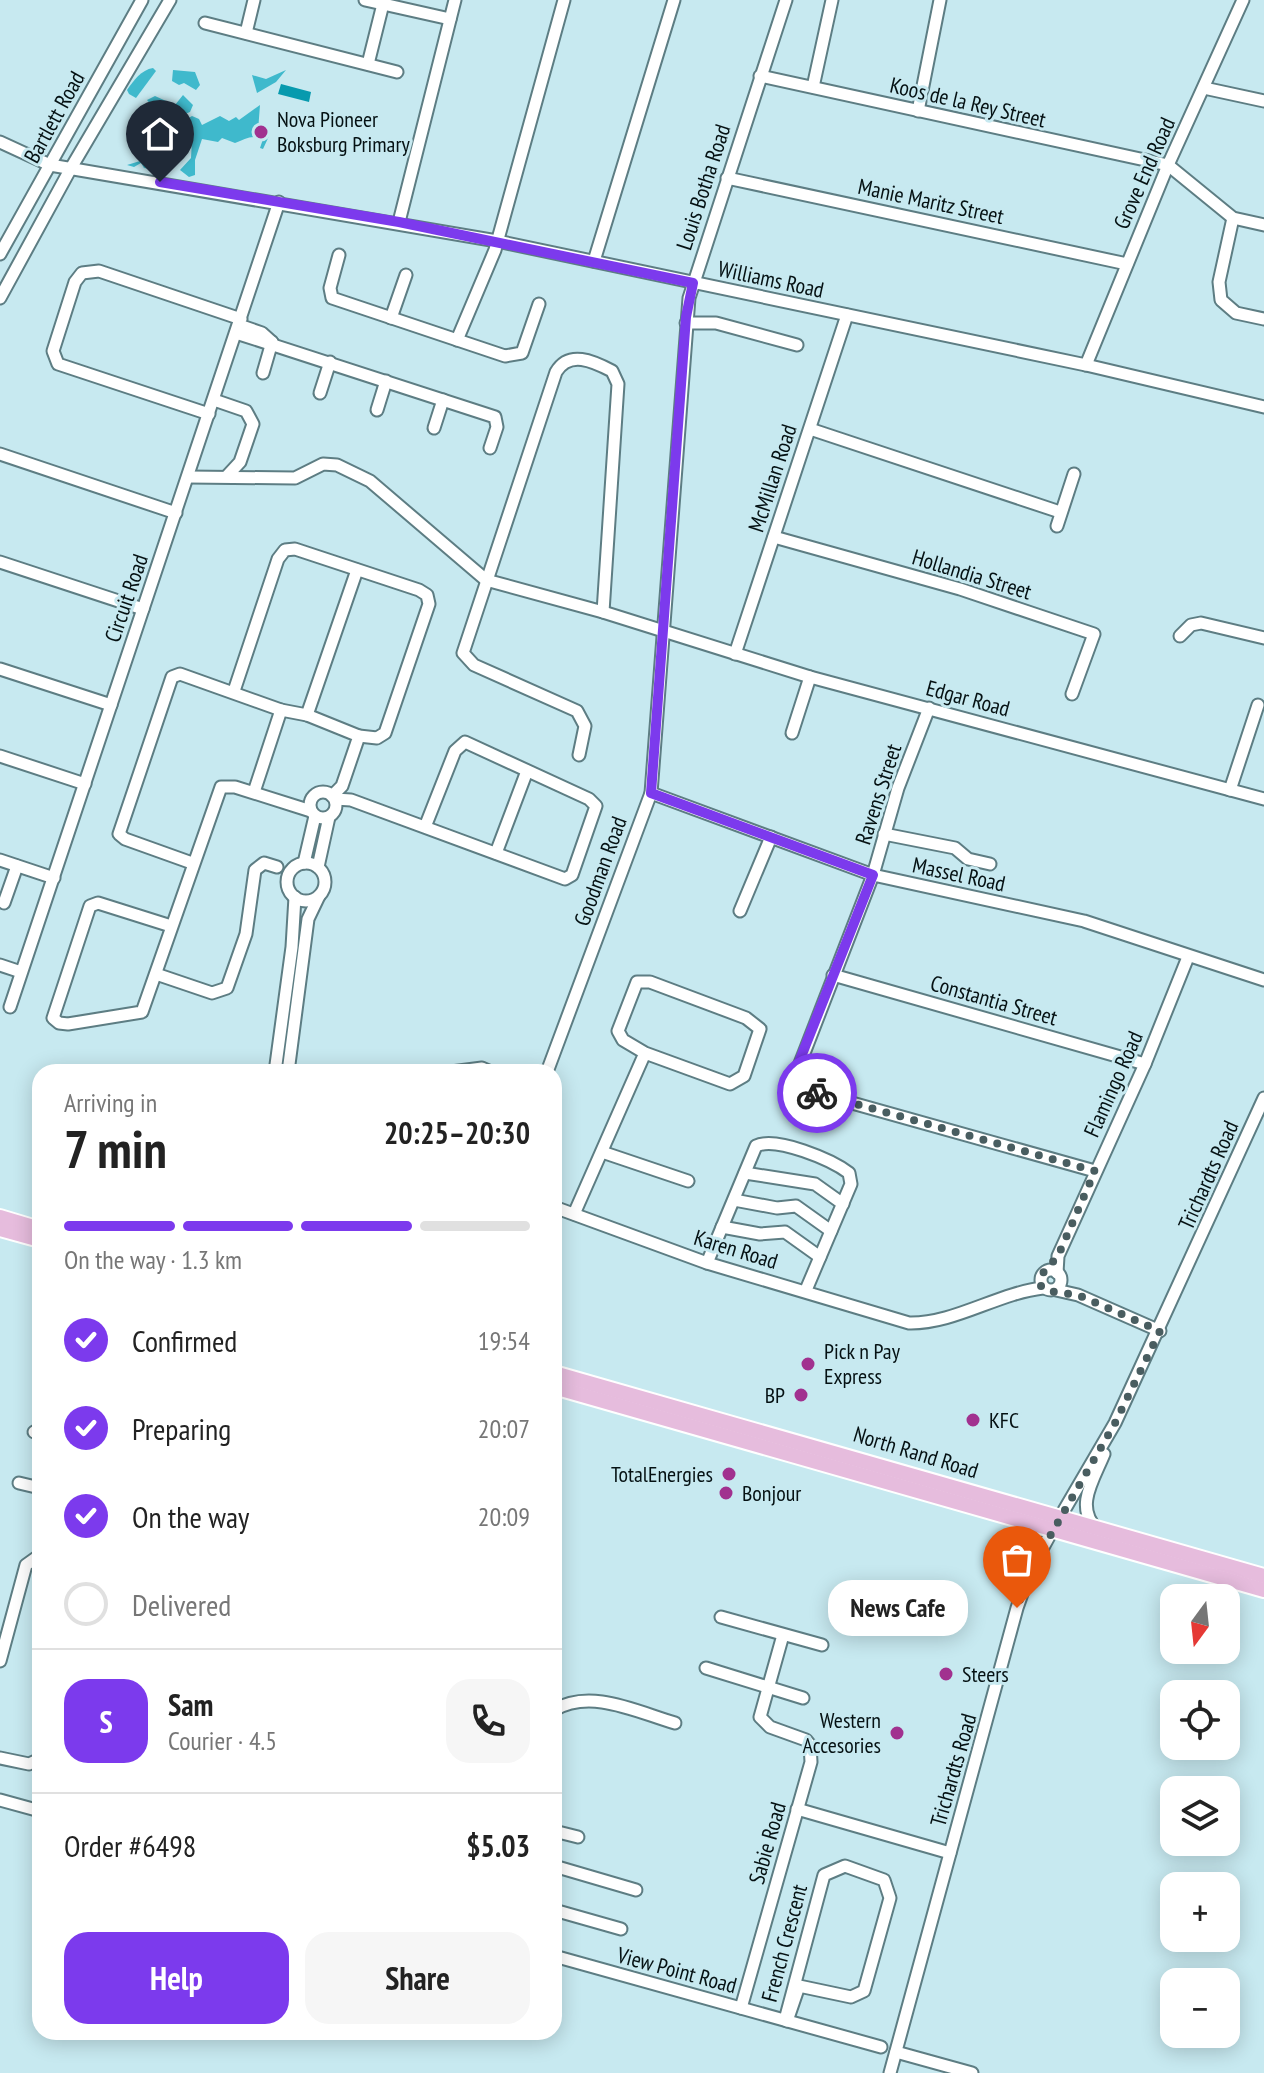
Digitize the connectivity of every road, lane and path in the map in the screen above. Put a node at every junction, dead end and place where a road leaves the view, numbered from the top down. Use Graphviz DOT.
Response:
graph roads {
  1 [pos="142,0"];
  2 [pos="170,0"];
  3 [pos="254,0"];
  4 [pos="365,0"];
  5 [pos="455,0"];
  6 [pos="564,0"];
  7 [pos="674,0"];
  8 [pos="786,0"];
  9 [pos="832,0"];
  10 [pos="940,0"];
  11 [pos="1243,0"];
  12 [pos="383,2"];
  13 [pos="450,19"];
  14 [pos="205,23"];
  15 [pos="246,33"];
  16 [pos="368,64"];
  17 [pos="397,72"];
  18 [pos="760,76"];
  19 [pos="813,87"];
  20 [pos="1204,88"];
  21 [pos="1264,101"];
  22 [pos="918,111"];
  23 [pos="0,142"];
  24 [pos="50,165"];
  25 [pos="1168,165"];
  26 [pos="74,168"];
  27 [pos="727,178"];
  28 [pos="279,202"];
  29 [pos="1233,218"];
  30 [pos="399,222"];
  31 [pos="1264,225"];
  32 [pos="497,241"];
  33 [pos="0,254"];
  34 [pos="339,255"];
  35 [pos="594,261"];
  36 [pos="1127,264"];
  37 [pos="406,275"];
  38 [pos="693,283"];
  39 [pos="0,301"];
  40 [pos="539,304"];
  41 [pos="847,315"];
  42 [pos="391,318"];
  43 [pos="1264,319"];
  44 [pos="686,323"];
  45 [pos="239,326"];
  46 [pos="457,340"];
  47 [pos="272,342"];
  48 [pos="797,345"];
  49 [pos="330,362"];
  50 [pos="1086,365"];
  51 [pos="263,373"];
  52 [pos="386,381"];
  53 [pos="320,393"];
  54 [pos="214,400"];
  55 [pos="443,400"];
  56 [pos="1264,407"];
  57 [pos="377,410"];
  58 [pos="209,414"];
  59 [pos="434,428"];
  60 [pos="810,429"];
  61 [pos="490,448"];
  62 [pos="0,454"];
  63 [pos="1074,474"];
  64 [pos="227,476"];
  65 [pos="188,477"];
  66 [pos="1060,512"];
  67 [pos="176,513"];
  68 [pos="1057,526"];
  69 [pos="774,537"];
  70 [pos="0,562"];
  71 [pos="357,570"];
  72 [pos="486,580"];
  73 [pos="143,609"];
  74 [pos="603,612"];
  75 [pos="663,630"];
  76 [pos="1180,636"];
  77 [pos="1264,638"];
  78 [pos="735,654"];
  79 [pos="0,669"];
  80 [pos="810,677"];
  81 [pos="234,691"];
  82 [pos="1072,694"];
  83 [pos="111,705"];
  84 [pos="1258,705"];
  85 [pos="929,708"];
  86 [pos="281,710"];
  87 [pos="307,715"];
  88 [pos="792,733"];
  89 [pos="359,736"];
  90 [pos="579,755"];
  91 [pos="0,756"];
  92 [pos="527,771"];
  93 [pos="85,784"];
  94 [pos="1230,790"];
  95 [pos="254,792"];
  96 [pos="651,793"];
  97 [pos="334,798"];
  98 [pos="1264,799"];
  99 [pos="313,814"];
  100 [pos="329,817"];
  101 [pos="425,827"];
  102 [pos="884,834"];
  103 [pos="771,837"];
  104 [pos="496,853"];
  105 [pos="0,860"];
  106 [pos="192,863"];
  107 [pos="304,863"];
  108 [pos="990,864"];
  109 [pos="17,866"];
  110 [pos="277,867"];
  111 [pos="318,867"];
  112 [pos="873,875"];
  113 [pos="54,878"];
  114 [pos="319,896"];
  115 [pos="295,897"];
  116 [pos="4,903"];
  117 [pos="740,911"];
  118 [pos="171,926"];
  119 [pos="1188,957"];
  120 [pos="1,966"];
  121 [pos="21,972"];
  122 [pos="156,974"];
  123 [pos="833,975"];
  124 [pos="1264,980"];
  125 [pos="10,1007"];
  126 [pos="645,1053"];
  127 [pos="276,1064"];
  128 [pos="289,1064"];
  129 [pos="550,1064"];
  130 [pos="1145,1064"];
  131 [pos="1264,1098"];
  132 [pos="602,1152"];
  133 [pos="1095,1171"];
  134 [pos="745,1173"];
  135 [pos="688,1181"];
  136 [pos="734,1200"];
  137 [pos="843,1204"];
  138 [pos="562,1210"];
  139 [pos="574,1214"];
  140 [pos="0,1217"];
  141 [pos="32,1227"];
  142 [pos="722,1227"];
  143 [pos="0,1229"];
  144 [pos="831,1231"];
  145 [pos="32,1238"];
  146 [pos="820,1257"];
  147 [pos="707,1263"];
  148 [pos="1051,1279"];
  149 [pos="806,1290"];
  150 [pos="1160,1331"];
  151 [pos="562,1375"];
  152 [pos="562,1389"];
  153 [pos="1115,1423"];
  154 [pos="19,1483"];
  155 [pos="32,1486"];
  156 [pos="1055,1525"];
  157 [pos="1098,1530"];
  158 [pos="32,1561"];
  159 [pos="1264,1576"];
  160 [pos="1264,1590"];
  161 [pos="721,1617"];
  162 [pos="783,1635"];
  163 [pos="822,1645"];
  164 [pos="0,1661"];
  165 [pos="706,1668"];
  166 [pos="768,1688"];
  167 [pos="803,1698"];
  168 [pos="562,1706"];
  169 [pos="675,1723"];
  170 [pos="0,1758"];
  171 [pos="32,1763"];
  172 [pos="0,1800"];
  173 [pos="32,1809"];
  174 [pos="797,1809"];
  175 [pos="562,1833"];
  176 [pos="578,1837"];
  177 [pos="950,1853"];
  178 [pos="562,1868"];
  179 [pos="636,1890"];
  180 [pos="562,1912"];
  181 [pos="621,1929"];
  182 [pos="562,1958"];
  183 [pos="741,2008"];
  184 [pos="786,2020"];
  185 [pos="881,2047"];
  186 [pos="896,2052"];
  187 [pos="890,2073"];
  188 [pos="972,2073"];
  1 -- 24 [label="street, Bartlett Road"];
  2 -- 26 [label="street, Bartlett Road"];
  3 -- 15 [label="street"];
  4 -- 12 [label="street"];
  5 -- 13 [label="street"];
  6 -- 32 [label="street"];
  7 -- 35 [label="street"];
  8 -- 18 [label="street, Louis Botha Road"];
  9 -- 19 [label="street"];
  10 -- 22 [label="street"];
  11 -- 20 [label="street, Grove End Road"];
  12 -- 13 [label="street"];
  12 -- 16 [label="street"];
  13 -- 30 [label="street"];
  14 -- 15 [label="street"];
  15 -- 16 [label="street"];
  16 -- 17 [label="street"];
  18 -- 19 [label="street, Koos de la Rey Street"];
  18 -- 27 [label="street, Louis Botha Road"];
  19 -- 22 [label="street, Koos de la Rey Street"];
  20 -- 21 [label="street"];
  20 -- 25 [label="street, Grove End Road"];
  22 -- 25 [label="street, Koos de la Rey Street"];
  23 -- 24 [label="street, Williams Road"];
  24 -- 26 [label="street, Williams Road"];
  24 -- 33 [label="street, Bartlett Road"];
  25 -- 29 [label="street"];
  25 -- 36 [label="street, Grove End Road"];
  26 -- 28 [label="street, Williams Road"];
  26 -- 39 [label="street, Bartlett Road"];
  27 -- 36 [label="street, Manie Maritz Street"];
  27 -- 38 [label="street, Louis Botha Road"];
  28 -- 30 [label="street, Williams Road"];
  28 -- 45 [label="street, Circuit Road"];
  29 -- 31 [label="street"];
  29 -- 43 [label="street"];
  30 -- 32 [label="street, Williams Road"];
  32 -- 35 [label="street, Williams Road"];
  32 -- 46 [label="street"];
  34 -- 42 [label="street"];
  35 -- 38 [label="street, Williams Road"];
  36 -- 50 [label="street, Grove End Road"];
  37 -- 42 [label="street"];
  38 -- 41 [label="street, Williams Road"];
  38 -- 44 [label="street, Louis Botha Road"];
  40 -- 46 [label="street"];
  41 -- 50 [label="street, Williams Road"];
  41 -- 60 [label="street, McMillan Road"];
  42 -- 46 [label="street"];
  44 -- 48 [label="street"];
  44 -- 75 [label="street, Louis Botha Road"];
  45 -- 47 [label="street"];
  45 -- 54 [label="street, Circuit Road"];
  45 -- 58 [label="street"];
  47 -- 49 [label="street"];
  47 -- 51 [label="street"];
  49 -- 52 [label="street"];
  49 -- 53 [label="street"];
  50 -- 56 [label="street, Williams Road"];
  52 -- 55 [label="street"];
  52 -- 57 [label="street"];
  54 -- 58 [label="street, Circuit Road"];
  54 -- 64 [label="street"];
  55 -- 59 [label="street"];
  55 -- 61 [label="street"];
  58 -- 65 [label="street, Circuit Road"];
  60 -- 66 [label="street"];
  60 -- 69 [label="street, McMillan Road"];
  62 -- 67 [label="street"];
  63 -- 66 [label="street"];
  64 -- 65 [label="street"];
  64 -- 72 [label="street"];
  65 -- 67 [label="street, Circuit Road"];
  66 -- 68 [label="street"];
  67 -- 73 [label="street, Circuit Road"];
  69 -- 78 [label="street, McMillan Road"];
  69 -- 82 [label="street, Hollandia Street"];
  70 -- 73 [label="street"];
  71 -- 81 [label="street"];
  71 -- 87 [label="street"];
  71 -- 89 [label="street"];
  72 -- 74 [label="street, Edgar Road"];
  72 -- 74 [label="street"];
  72 -- 90 [label="street"];
  73 -- 83 [label="street, Circuit Road"];
  74 -- 75 [label="street, Edgar Road"];
  75 -- 78 [label="street, Edgar Road"];
  75 -- 96 [label="street, Goodman Road"];
  76 -- 77 [label="street"];
  78 -- 80 [label="street, Edgar Road"];
  79 -- 83 [label="street"];
  80 -- 85 [label="street, Edgar Road"];
  80 -- 88 [label="street"];
  81 -- 86 [label="street"];
  81 -- 106 [label="street"];
  83 -- 93 [label="street, Circuit Road"];
  84 -- 94 [label="street"];
  85 -- 94 [label="street, Edgar Road"];
  85 -- 102 [label="street, Ravens Street"];
  86 -- 87 [label="street"];
  86 -- 95 [label="street"];
  87 -- 89 [label="street"];
  89 -- 97 [label="street"];
  91 -- 93 [label="street"];
  92 -- 101 [label="street"];
  92 -- 104 [label="street"];
  92 -- 104 [label="street"];
  93 -- 113 [label="street, Circuit Road"];
  94 -- 98 [label="street, Edgar Road"];
  95 -- 99 [label="street"];
  95 -- 106 [label="street"];
  96 -- 103 [label="street, Massel Road"];
  96 -- 129 [label="street, Goodman Road"];
  97 -- 99 [label="street"];
  97 -- 100 [label="street"];
  97 -- 101 [label="street"];
  99 -- 100 [label="street"];
  99 -- 107 [label="street"];
  100 -- 111 [label="street"];
  101 -- 104 [label="street"];
  102 -- 108 [label="street"];
  102 -- 112 [label="street, Ravens Street"];
  103 -- 112 [label="street, Massel Road"];
  103 -- 117 [label="street"];
  105 -- 109 [label="street"];
  106 -- 118 [label="street"];
  107 -- 111 [label="street"];
  107 -- 115 [label="street"];
  109 -- 113 [label="street"];
  109 -- 116 [label="street"];
  110 -- 122 [label="street"];
  111 -- 114 [label="street"];
  112 -- 119 [label="street, Massel Road"];
  112 -- 123 [label="street, Ravens Street"];
  113 -- 121 [label="street, Circuit Road"];
  114 -- 115 [label="street"];
  114 -- 128 [label="street"];
  115 -- 127 [label="street"];
  118 -- 122 [label="street"];
  118 -- 122 [label="street"];
  119 -- 124 [label="street, Massel Road"];
  119 -- 130 [label="street, Flamingo Road"];
  120 -- 121 [label="street"];
  121 -- 125 [label="street, Circuit Road"];
  123 -- 130 [label="street, Constantia Street"];
  123 -- 133 [label="street, Ravens Street"];
  126 -- 126 [label="street"];
  126 -- 132 [label="street"];
  130 -- 133 [label="street, Flamingo Road"];
  131 -- 150 [label="street, Trichardts Road"];
  132 -- 135 [label="street"];
  132 -- 139 [label="street"];
  133 -- 148 [label="street, Flamingo Road"];
  134 -- 136 [label="street"];
  134 -- 137 [label="street"];
  134 -- 137 [label="street"];
  136 -- 142 [label="street"];
  136 -- 144 [label="street"];
  137 -- 144 [label="street"];
  138 -- 139 [label="street, Karen Road"];
  139 -- 147 [label="street, Karen Road"];
  140 -- 141 [label="main road"];
  142 -- 146 [label="street"];
  142 -- 147 [label="street"];
  143 -- 145 [label="main road"];
  144 -- 146 [label="street"];
  146 -- 149 [label="street"];
  147 -- 149 [label="street, Karen Road"];
  148 -- 149 [label="street, Karen Road"];
  148 -- 150 [label="street"];
  150 -- 153 [label="street, Trichardts Road"];
  151 -- 156 [label="main road, North Rand Road"];
  152 -- 156 [label="main road, North Rand Road"];
  153 -- 156 [label="street, Trichardts Road"];
  153 -- 157 [label="street"];
  154 -- 155 [label="street"];
  156 -- 157 [label="main road, North Rand Road"];
  156 -- 160 [label="main road, North Rand Road"];
  156 -- 177 [label="street, Trichardts Road"];
  157 -- 159 [label="main road, North Rand Road"];
  158 -- 164 [label="street"];
  161 -- 162 [label="street"];
  162 -- 163 [label="street"];
  162 -- 166 [label="street"];
  165 -- 166 [label="street"];
  166 -- 167 [label="street"];
  166 -- 174 [label="street, Sabie Road"];
  168 -- 169 [label="street"];
  170 -- 171 [label="street"];
  172 -- 173 [label="street"];
  174 -- 177 [label="street"];
  174 -- 183 [label="street, Sabie Road"];
  175 -- 176 [label="street"];
  177 -- 186 [label="street, Trichardts Road"];
  178 -- 179 [label="street"];
  180 -- 181 [label="street"];
  182 -- 183 [label="street, View Point Road"];
  183 -- 184 [label="street, View Point Road"];
  184 -- 184 [label="street, French Crescent"];
  184 -- 185 [label="street, View Point Road"];
  186 -- 187 [label="street, Trichardts Road"];
  186 -- 188 [label="street"];
}
